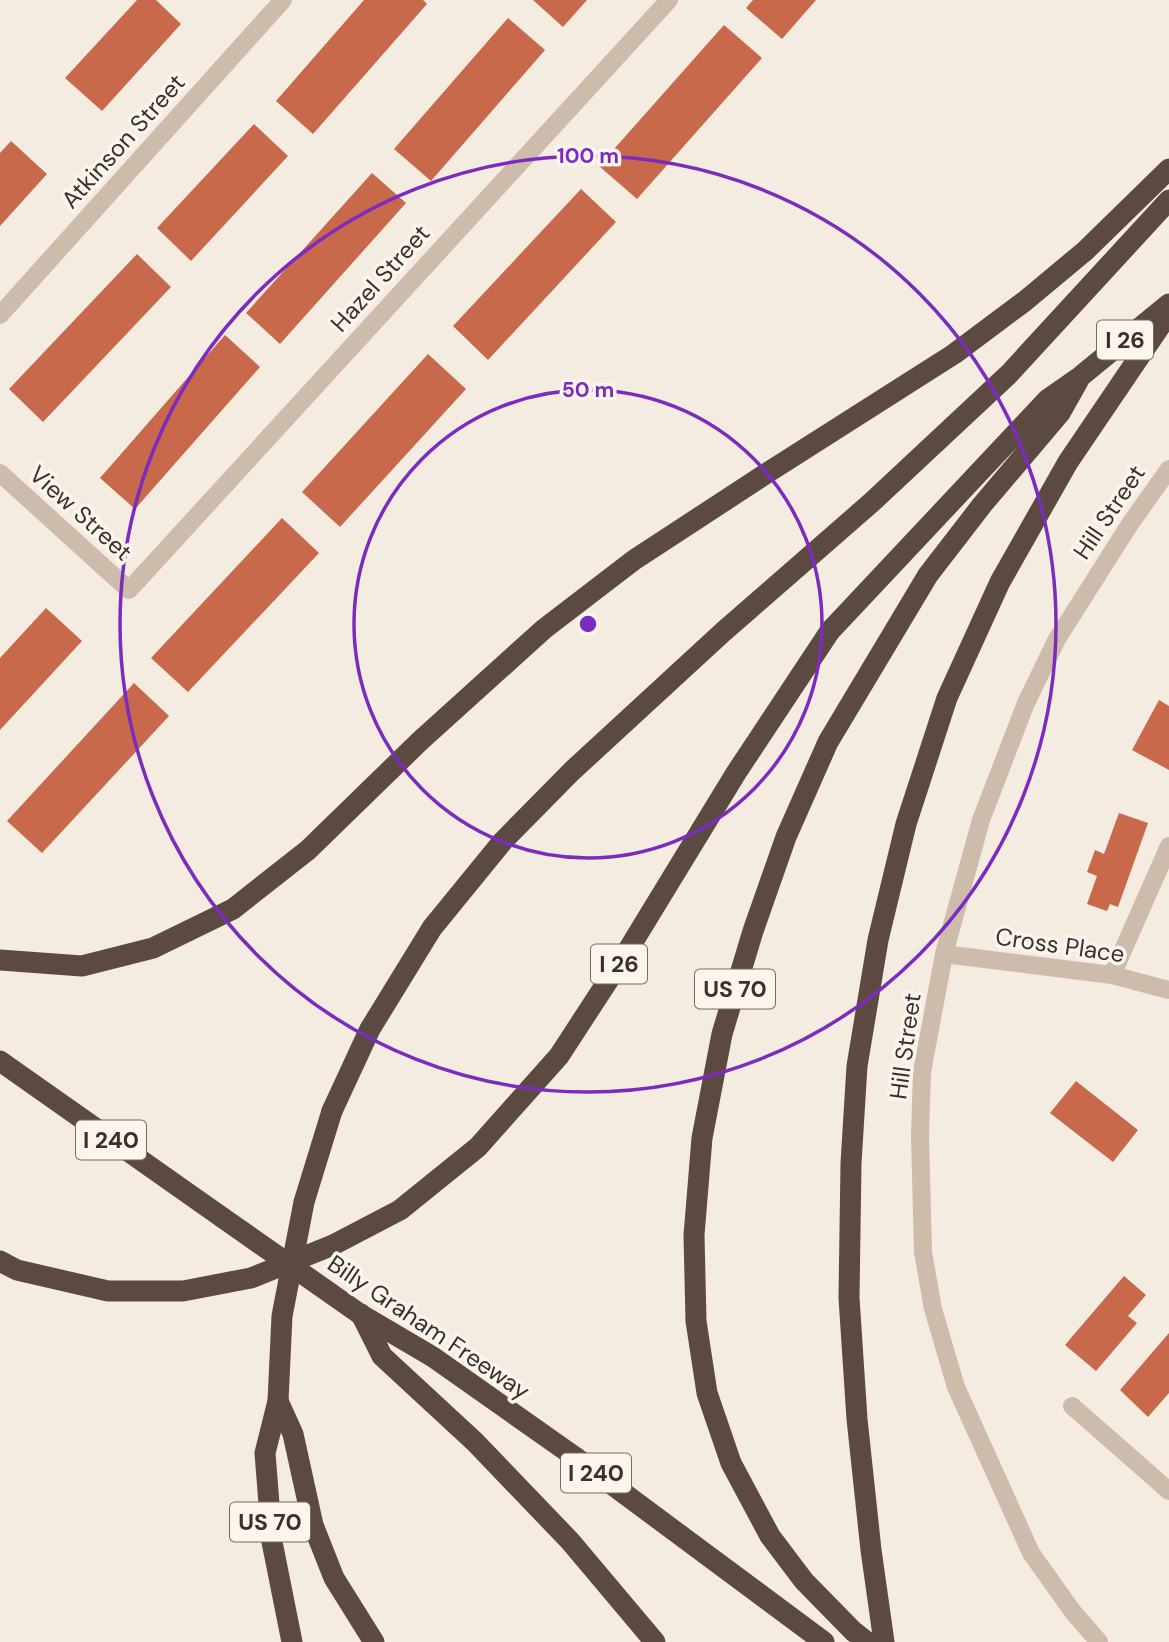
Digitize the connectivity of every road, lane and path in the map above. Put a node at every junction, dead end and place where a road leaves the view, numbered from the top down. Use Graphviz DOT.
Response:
graph roads {
  1 [pos="283,0"];
  2 [pos="668,0"];
  3 [pos="1169,169"];
  4 [pos="1169,200"];
  5 [pos="1169,304"];
  6 [pos="1169,313"];
  7 [pos="0,315"];
  8 [pos="1080,376"];
  9 [pos="1169,468"];
  10 [pos="0,473"];
  11 [pos="129,590"];
  12 [pos="1169,846"];
  13 [pos="944,954"];
  14 [pos="0,960"];
  15 [pos="1112,975"];
  16 [pos="1169,990"];
  17 [pos="0,1061"];
  18 [pos="0,1261"];
  19 [pos="360,1314"];
  20 [pos="278,1401"];
  21 [pos="1072,1406"];
  22 [pos="1169,1491"];
  23 [pos="292,1642"];
  24 [pos="374,1642"];
  25 [pos="654,1642"];
  26 [pos="824,1642"];
  27 [pos="867,1642"];
  28 [pos="884,1642"];
  29 [pos="1099,1642"];
  1 -- 7 [label="street, Atkinson Street"];
  2 -- 11 [label="street, Hazel Street"];
  3 -- 14 [label="highway"];
  4 -- 20 [label="highway, US 70, bridge"];
  5 -- 8 [label="highway, I 26"];
  6 -- 28 [label="highway"];
  8 -- 18 [label="highway, I 26"];
  8 -- 27 [label="highway, US 70"];
  9 -- 13 [label="street, Hill Street"];
  10 -- 11 [label="street, View Street"];
  12 -- 15 [label="street"];
  13 -- 15 [label="street, Cross Place"];
  13 -- 29 [label="street, Hill Street"];
  15 -- 16 [label="street, Cross Place"];
  17 -- 19 [label="highway, Billy Graham Freeway / I 240, bridge"];
  19 -- 25 [label="highway"];
  19 -- 26 [label="highway, Billy Graham Freeway / I 240"];
  20 -- 23 [label="highway, US 70"];
  20 -- 24 [label="highway"];
  21 -- 22 [label="street"];
}
